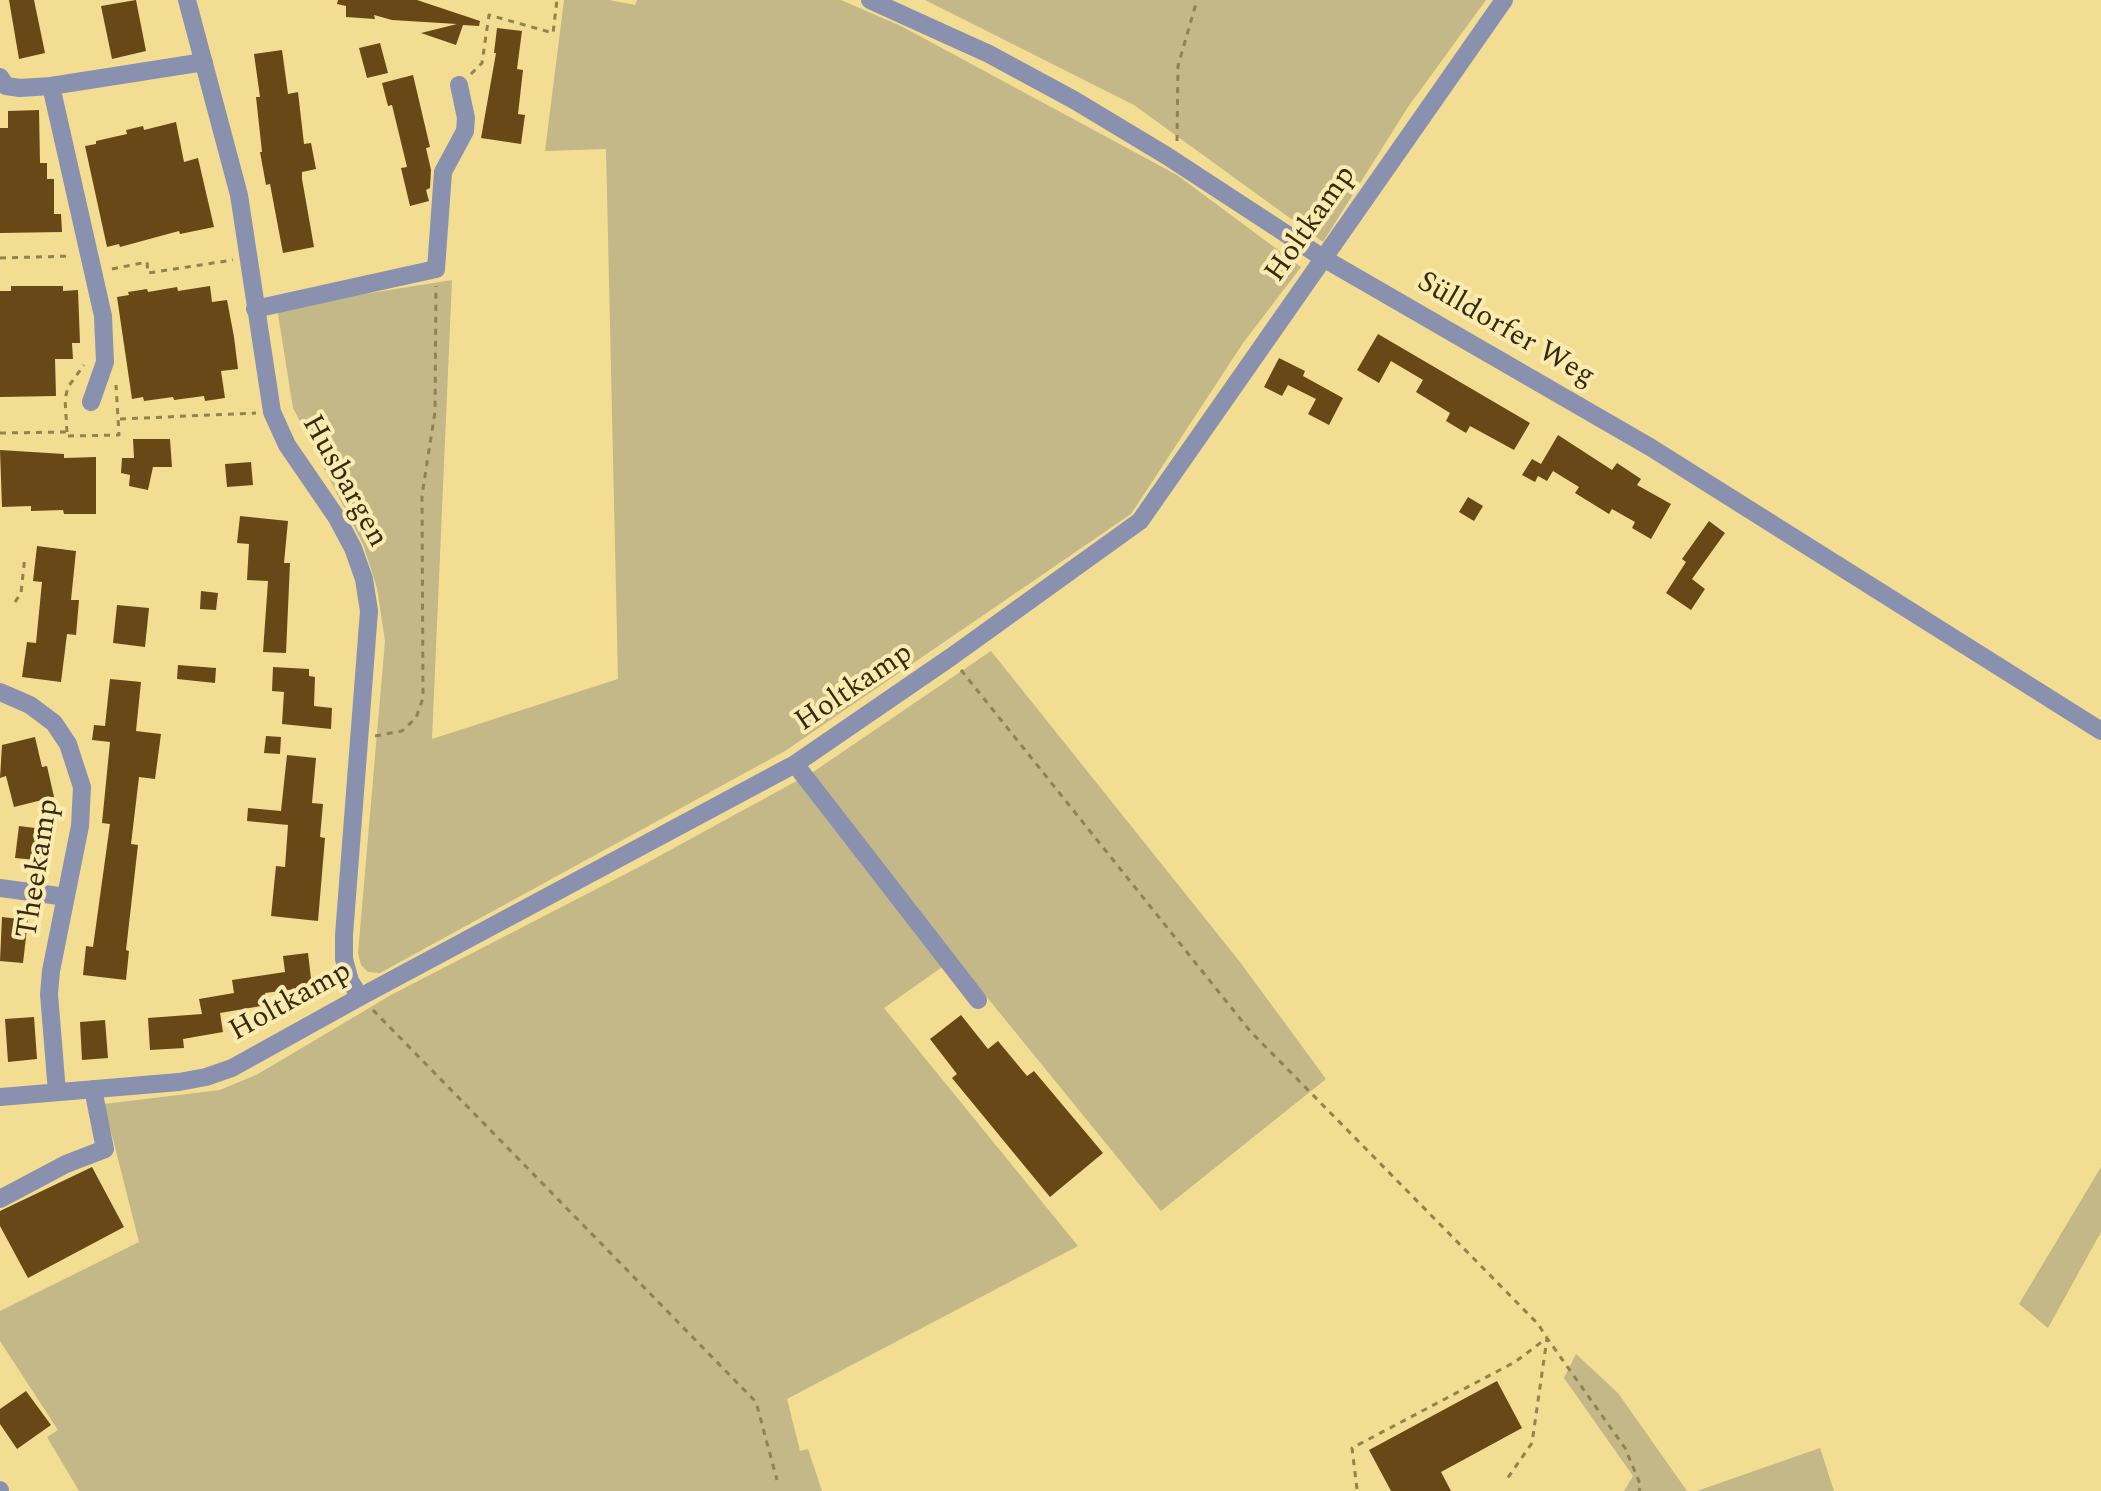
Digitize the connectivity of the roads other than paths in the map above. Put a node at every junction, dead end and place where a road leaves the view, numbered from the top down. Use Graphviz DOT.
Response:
graph roads {
  1 [pos="187,0"];
  2 [pos="870,0"];
  3 [pos="1504,0"];
  4 [pos="204,62"];
  5 [pos="0,77"];
  6 [pos="459,85"];
  7 [pos="51,86"];
  8 [pos="1323,258"];
  9 [pos="255,309"];
  10 [pos="91,402"];
  11 [pos="0,692"];
  12 [pos="2101,731"];
  13 [pos="795,764"];
  14 [pos="0,888"];
  15 [pos="66,897"];
  16 [pos="360,997"];
  17 [pos="978,1000"];
  18 [pos="93,1089"];
  19 [pos="57,1092"];
  20 [pos="0,1097"];
  21 [pos="0,1199"];
  1 -- 4 [label="street, Husbargen"];
  2 -- 8 [label="street, Sülldorfer Weg"];
  3 -- 8 [label="street, Holtkamp"];
  4 -- 7 [label="street"];
  4 -- 9 [label="street, Husbargen"];
  5 -- 7 [label="street"];
  6 -- 9 [label="street"];
  7 -- 10 [label="street"];
  8 -- 12 [label="street, Sülldorfer Weg"];
  8 -- 13 [label="street, Holtkamp"];
  9 -- 16 [label="street, Husbargen"];
  11 -- 15 [label="street, Theekamp"];
  13 -- 16 [label="street, Holtkamp"];
  13 -- 17 [label="street"];
  14 -- 15 [label="street"];
  15 -- 19 [label="street, Theekamp"];
  16 -- 18 [label="street, Holtkamp"];
  18 -- 19 [label="street, Holtkamp"];
  18 -- 21 [label="street"];
  19 -- 20 [label="street, Holtkamp"];
}
